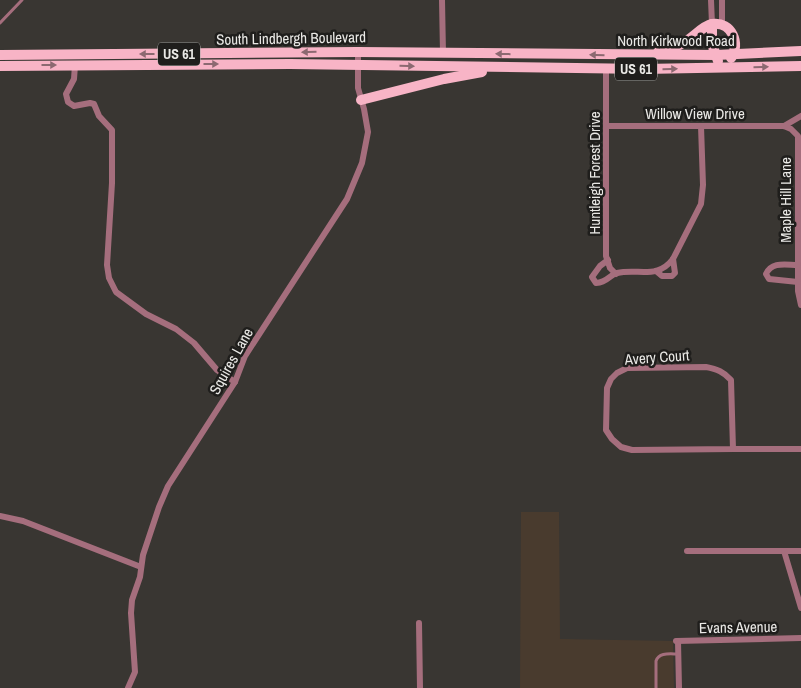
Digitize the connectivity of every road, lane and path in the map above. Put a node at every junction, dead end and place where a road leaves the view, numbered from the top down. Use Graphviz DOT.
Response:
graph roads {
  1 [pos="22,0"];
  2 [pos="442,0"];
  3 [pos="711,0"];
  4 [pos="722,0"];
  5 [pos="0,23"];
  6 [pos="717,24"];
  7 [pos="801,51"];
  8 [pos="358,52"];
  9 [pos="443,53"];
  10 [pos="552,54"];
  11 [pos="0,55"];
  12 [pos="716,55"];
  13 [pos="733,55"];
  14 [pos="644,56"];
  15 [pos="76,65"];
  16 [pos="358,65"];
  17 [pos="0,66"];
  18 [pos="801,66"];
  19 [pos="506,68"];
  20 [pos="551,68"];
  21 [pos="722,68"];
  22 [pos="606,69"];
  23 [pos="361,100"];
  24 [pos="801,116"];
  25 [pos="606,126"];
  26 [pos="702,126"];
  27 [pos="784,126"];
  28 [pos="799,134"];
  29 [pos="673,259"];
  30 [pos="608,260"];
  31 [pos="798,265"];
  32 [pos="656,271"];
  33 [pos="616,274"];
  34 [pos="798,282"];
  35 [pos="801,306"];
  36 [pos="236,382"];
  37 [pos="733,449"];
  38 [pos="801,449"];
  39 [pos="0,516"];
  40 [pos="687,551"];
  41 [pos="784,551"];
  42 [pos="801,551"];
  43 [pos="141,566"];
  44 [pos="801,608"];
  45 [pos="419,623"];
  46 [pos="801,638"];
  47 [pos="678,654"];
  48 [pos="128,688"];
  49 [pos="420,688"];
  50 [pos="656,688"];
  51 [pos="679,688"];
  1 -- 5 [label="lane"];
  2 -- 9 [label="street"];
  3 -- 6 [label="street"];
  4 -- 6 [label="street"];
  6 -- 12 [label="main road"];
  6 -- 13 [label="main road"];
  6 -- 14 [label="main road"];
  7 -- 13 [label="main road, North Kirkwood Road / US 61"];
  8 -- 9 [label="main road, South Lindbergh Boulevard / US 61"];
  8 -- 11 [label="main road, South Lindbergh Boulevard / US 61, one-way"];
  8 -- 16 [label="street, Squires Lane"];
  10 -- 9 [label="main road, South Lindbergh Boulevard / US 61, one-way"];
  14 -- 10 [label="main road, North Kirkwood Road / US 61, one-way"];
  12 -- 13 [label="main road, North Kirkwood Road / US 61"];
  12 -- 14 [label="main road, North Kirkwood Road / US 61"];
  12 -- 21 [label="main road"];
  13 -- 21 [label="main road"];
  15 -- 16 [label="main road, South Lindbergh Boulevard / US 61, one-way"];
  17 -- 15 [label="main road, South Lindbergh Boulevard / US 61, one-way"];
  15 -- 36 [label="street"];
  16 -- 19 [label="main road, South Lindbergh Boulevard / US 61, one-way"];
  16 -- 23 [label="street, Squires Lane"];
  21 -- 18 [label="main road, North Kirkwood Road / US 61, one-way"];
  19 -- 20 [label="main road, South Lindbergh Boulevard / US 61"];
  19 -- 23 [label="main road"];
  20 -- 22 [label="main road, North Kirkwood Road / US 61"];
  22 -- 21 [label="main road, North Kirkwood Road / US 61, one-way"];
  22 -- 25 [label="street, Huntleigh Forest Drive"];
  23 -- 36 [label="street, Squires Lane"];
  24 -- 27 [label="street"];
  25 -- 26 [label="street, Willow View Drive"];
  25 -- 30 [label="street, Huntleigh Forest Drive"];
  26 -- 27 [label="street, Willow View Drive"];
  26 -- 29 [label="street"];
  27 -- 28 [label="street, Maple Hill Lane"];
  28 -- 31 [label="street, Maple Hill Lane"];
  29 -- 32 [label="street"];
  29 -- 32 [label="street"];
  30 -- 33 [label="street, Huntleigh Forest Drive"];
  30 -- 33 [label="street"];
  31 -- 34 [label="street, Maple Hill Lane"];
  31 -- 34 [label="street, Maple Hill Lane"];
  32 -- 33 [label="street"];
  34 -- 35 [label="street, Maple Hill Lane"];
  36 -- 43 [label="street, Squires Lane"];
  37 -- 37 [label="street, Avery Court"];
  37 -- 38 [label="street, Avery Court"];
  39 -- 43 [label="street"];
  40 -- 41 [label="street"];
  41 -- 42 [label="street"];
  41 -- 44 [label="street"];
  43 -- 48 [label="street, Squires Lane"];
  45 -- 49 [label="street"];
  46 -- 47 [label="street, Evans Avenue"];
  47 -- 50 [label="lane"];
  47 -- 51 [label="street"];
}
